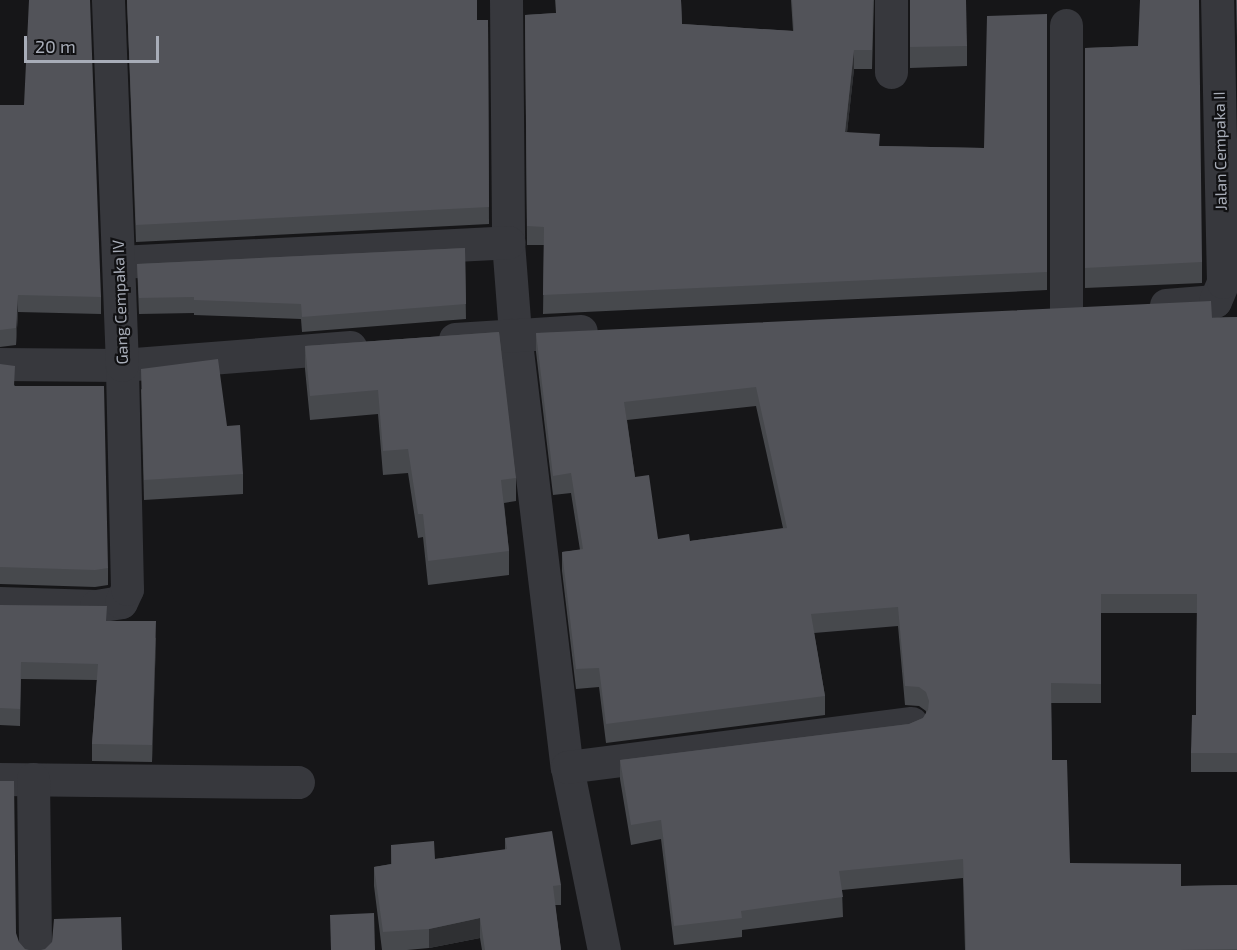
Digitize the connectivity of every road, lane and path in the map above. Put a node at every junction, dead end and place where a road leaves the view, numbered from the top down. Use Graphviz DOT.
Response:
graph roads {
  1 [pos="108,0"];
  2 [pos="506,0"];
  3 [pos="891,0"];
  4 [pos="1217,0"];
  5 [pos="1066,25"];
  6 [pos="891,72"];
  7 [pos="508,242"];
  8 [pos="119,262"];
  9 [pos="1134,307"];
  10 [pos="1100,309"];
  11 [pos="611,330"];
  12 [pos="515,334"];
  13 [pos="420,342"];
  14 [pos="384,345"];
  15 [pos="0,364"];
  16 [pos="122,365"];
  17 [pos="0,603"];
  18 [pos="911,723"];
  19 [pos="567,767"];
  20 [pos="0,779"];
  21 [pos="33,779"];
  22 [pos="298,782"];
  23 [pos="35,950"];
  24 [pos="604,950"];
  1 -- 8 [label="street, Gang Cempaka IV"];
  2 -- 7 [label="street"];
  3 -- 6 [label="street"];
  4 -- 9 [label="street, Jalan Cempaka II"];
  5 -- 10 [label="street"];
  7 -- 8 [label="street"];
  7 -- 12 [label="street"];
  8 -- 16 [label="street, Gang Cempaka IV"];
  11 -- 12 [label="street"];
  12 -- 13 [label="street"];
  12 -- 19 [label="street"];
  14 -- 16 [label="street"];
  15 -- 16 [label="street"];
  16 -- 17 [label="street, Gang Cempaka IV"];
  18 -- 19 [label="street"];
  19 -- 24 [label="street"];
  20 -- 21 [label="street"];
  21 -- 22 [label="street"];
  21 -- 23 [label="street"];
}
